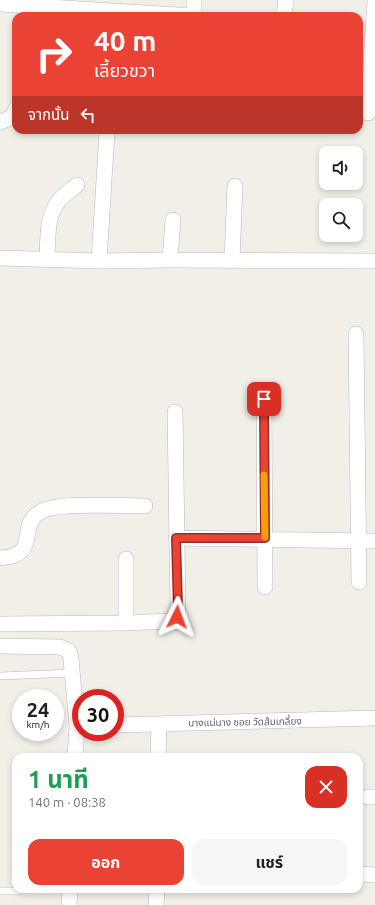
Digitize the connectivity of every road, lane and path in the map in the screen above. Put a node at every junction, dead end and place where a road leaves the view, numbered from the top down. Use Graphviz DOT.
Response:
graph roads {
  1 [pos="194,0"];
  2 [pos="286,0"];
  3 [pos="375,0"];
  4 [pos="0,4"];
  5 [pos="105,9"];
  6 [pos="143,12"];
  7 [pos="194,12"];
  8 [pos="284,12"];
  9 [pos="369,32"];
  10 [pos="368,113"];
  11 [pos="12,117"];
  12 [pos="0,122"];
  13 [pos="107,134"];
  14 [pos="77,185"];
  15 [pos="235,186"];
  16 [pos="173,220"];
  17 [pos="0,258"];
  18 [pos="47,260"];
  19 [pos="170,260"];
  20 [pos="232,260"];
  21 [pos="99,261"];
  22 [pos="375,261"];
  23 [pos="356,334"];
  24 [pos="264,399"];
  25 [pos="175,412"];
  26 [pos="145,506"];
  27 [pos="176,538"];
  28 [pos="265,538"];
  29 [pos="358,541"];
  30 [pos="375,541"];
  31 [pos="0,558"];
  32 [pos="126,559"];
  33 [pos="358,582"];
  34 [pos="265,587"];
  35 [pos="126,623"];
  36 [pos="0,624"];
  37 [pos="0,646"];
  38 [pos="73,673"];
  39 [pos="0,676"];
  40 [pos="75,689"];
  41 [pos="375,718"];
  42 [pos="159,724"];
  43 [pos="124,725"];
  44 [pos="77,741"];
  45 [pos="76,753"];
  46 [pos="158,753"];
  47 [pos="363,874"];
  48 [pos="375,875"];
  49 [pos="0,891"];
  50 [pos="12,891"];
  51 [pos="70,893"];
  52 [pos="157,893"];
  53 [pos="69,905"];
  54 [pos="156,905"];
  1 -- 7 [label="street"];
  2 -- 8 [label="street"];
  3 -- 9 [label="street"];
  4 -- 5 [label="street"];
  5 -- 6 [label="street"];
  9 -- 10 [label="street"];
  11 -- 12 [label="street"];
  13 -- 21 [label="street"];
  14 -- 18 [label="street"];
  15 -- 20 [label="street"];
  16 -- 19 [label="street"];
  17 -- 18 [label="street"];
  18 -- 21 [label="street"];
  19 -- 20 [label="street"];
  19 -- 21 [label="street"];
  20 -- 22 [label="street"];
  23 -- 29 [label="street"];
  24 -- 28 [label="street"];
  25 -- 27 [label="street"];
  26 -- 31 [label="street"];
  27 -- 28 [label="street"];
  27 -- 35 [label="street"];
  28 -- 29 [label="street"];
  28 -- 34 [label="street"];
  29 -- 30 [label="street"];
  29 -- 33 [label="street"];
  32 -- 35 [label="street"];
  35 -- 36 [label="street"];
  37 -- 38 [label="street"];
  38 -- 39 [label="lane"];
  38 -- 40 [label="street"];
  41 -- 42 [label="street, บางแม่นาง ซอย วัดส้มเกลี้ยง"];
  42 -- 43 [label="street, บางแม่นาง ซอย วัดส้มเกลี้ยง"];
  42 -- 46 [label="street"];
  44 -- 45 [label="street"];
  47 -- 48 [label="street"];
  49 -- 50 [label="lane"];
  51 -- 53 [label="street"];
  52 -- 54 [label="street"];
}
